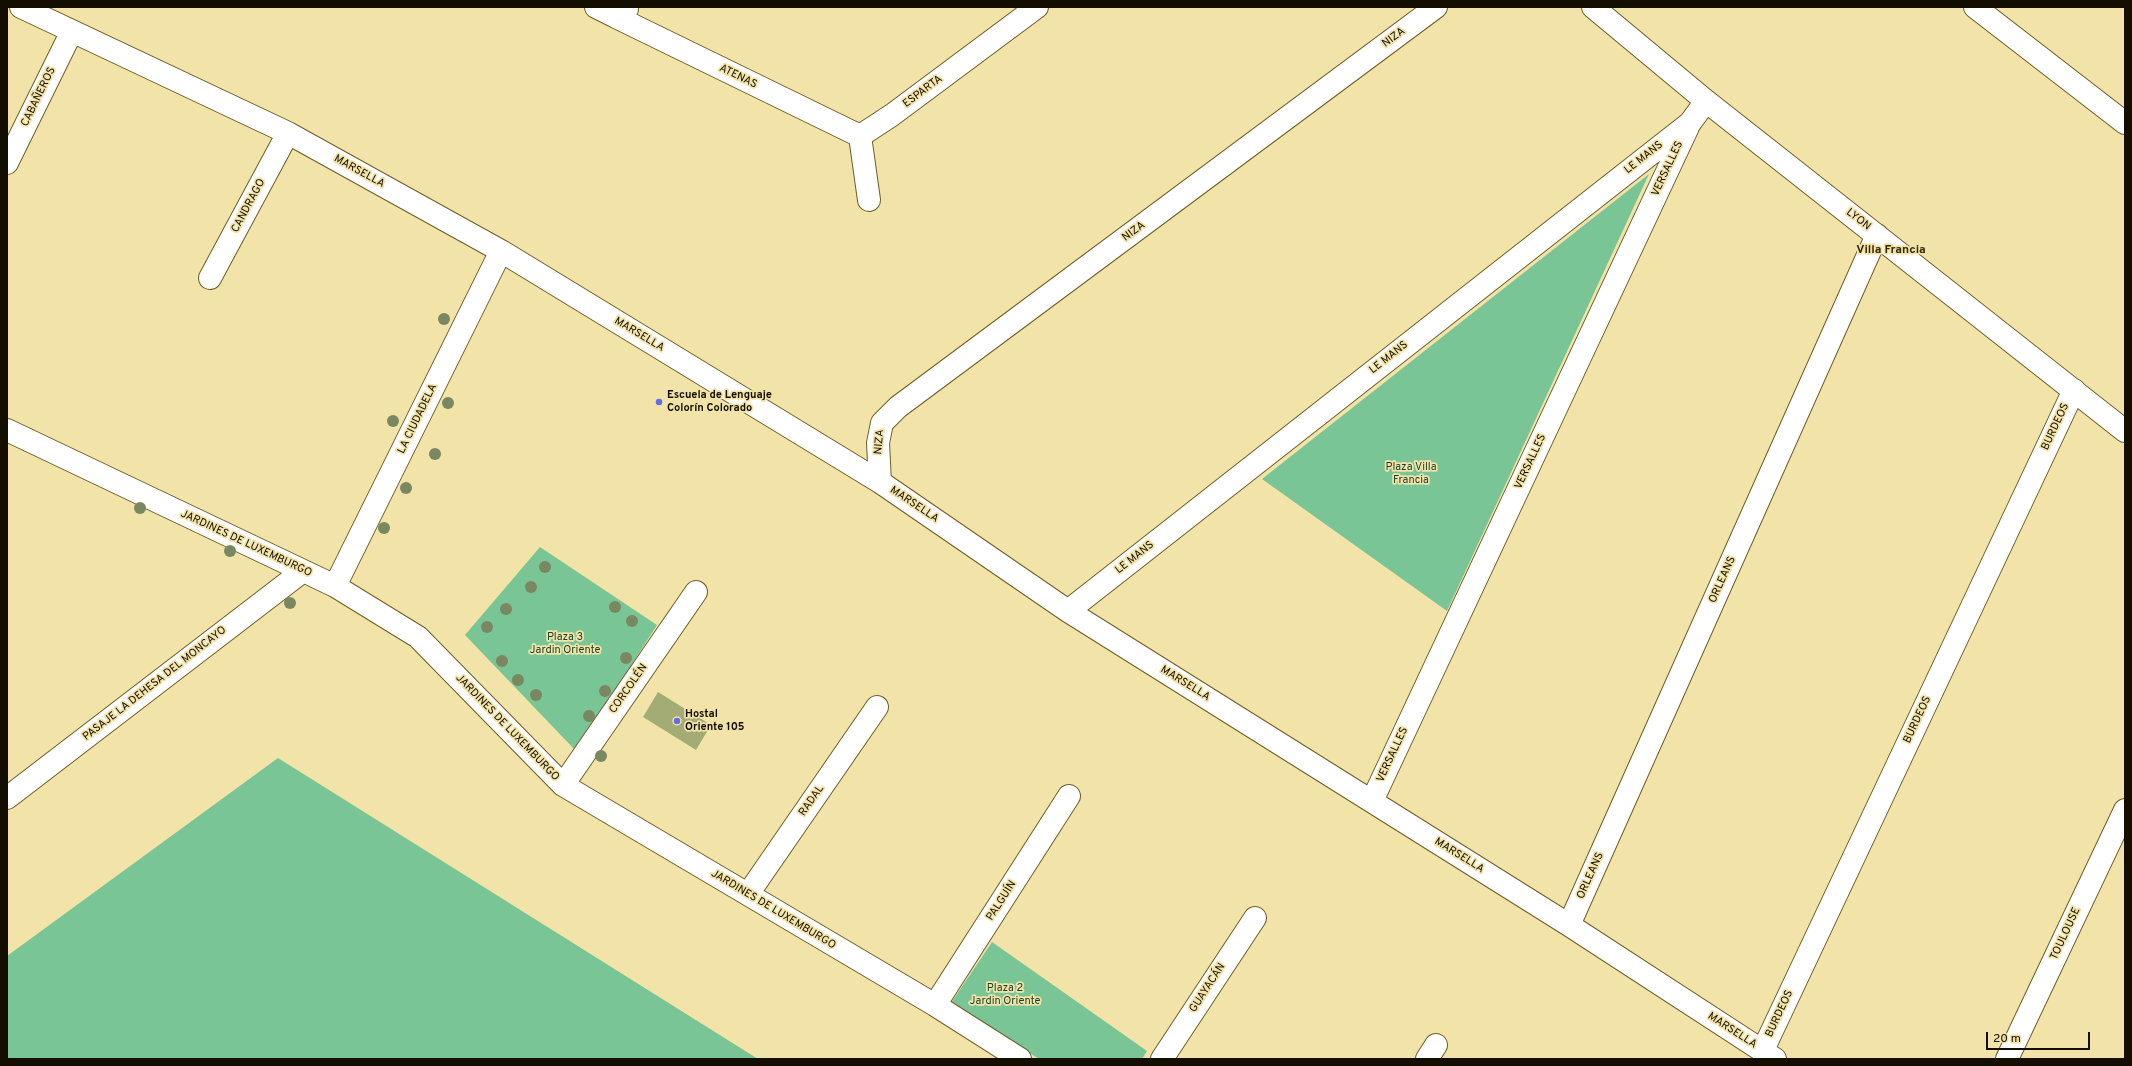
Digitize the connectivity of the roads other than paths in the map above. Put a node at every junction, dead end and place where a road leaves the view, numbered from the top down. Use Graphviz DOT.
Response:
graph roads {
  1 [pos="21,7"];
  2 [pos="596,7"];
  3 [pos="1037,7"];
  4 [pos="1436,7"];
  5 [pos="1593,7"];
  6 [pos="1987,11"];
  7 [pos="623,12"];
  8 [pos="72,31"];
  9 [pos="1706,101"];
  10 [pos="1690,123"];
  11 [pos="2125,123"];
  12 [pos="288,133"];
  13 [pos="860,136"];
  14 [pos="7,163"];
  15 [pos="869,200"];
  16 [pos="1877,235"];
  17 [pos="501,251"];
  18 [pos="210,278"];
  19 [pos="2074,390"];
  20 [pos="7,430"];
  21 [pos="2125,431"];
  22 [pos="880,482"];
  23 [pos="303,571"];
  24 [pos="335,586"];
  25 [pos="696,592"];
  26 [pos="1068,611"];
  27 [pos="877,707"];
  28 [pos="563,785"];
  29 [pos="1069,796"];
  30 [pos="7,798"];
  31 [pos="1372,801"];
  32 [pos="2125,810"];
  33 [pos="748,894"];
  34 [pos="1255,918"];
  35 [pos="1569,925"];
  36 [pos="935,1005"];
  37 [pos="1769,1055"];
  38 [pos="1020,1059"];
  39 [pos="1162,1059"];
  40 [pos="2007,1059"];
  1 -- 8 [label="street, MARSELLA"];
  2 -- 7 [label="street, ATENAS"];
  3 -- 13 [label="street, ESPARTA"];
  4 -- 22 [label="street, NIZA"];
  5 -- 9 [label="street, LYON"];
  6 -- 11 [label="street"];
  7 -- 13 [label="street, ATENAS"];
  8 -- 12 [label="street, MARSELLA"];
  8 -- 14 [label="street, CABAÑEROS"];
  9 -- 10 [label="street, LE MANS"];
  9 -- 16 [label="street, LYON"];
  10 -- 26 [label="street, LE MANS"];
  10 -- 31 [label="street, VERSALLES"];
  12 -- 17 [label="street, MARSELLA"];
  12 -- 18 [label="street, CANDRAGO"];
  13 -- 15 [label="street"];
  16 -- 19 [label="street, LYON"];
  16 -- 35 [label="street, ORLEANS"];
  17 -- 22 [label="street, MARSELLA"];
  17 -- 24 [label="street, LA CIUDADELA"];
  19 -- 21 [label="street, LYON"];
  19 -- 37 [label="street, BURDEOS"];
  20 -- 23 [label="street, JARDINES DE LUXEMBURGO"];
  22 -- 26 [label="street, MARSELLA"];
  23 -- 24 [label="street, JARDINES DE LUXEMBURGO"];
  23 -- 30 [label="street, PASAJE LA DEHESA DEL MONCAYO"];
  24 -- 28 [label="street, JARDINES DE LUXEMBURGO"];
  25 -- 28 [label="street, CORCOLÉN"];
  26 -- 31 [label="street, MARSELLA"];
  27 -- 33 [label="street, RADAL"];
  28 -- 33 [label="street, JARDINES DE LUXEMBURGO"];
  29 -- 36 [label="street, PALGUÍN"];
  31 -- 35 [label="street, MARSELLA"];
  32 -- 40 [label="street, TOULOUSE"];
  33 -- 36 [label="street, JARDINES DE LUXEMBURGO"];
  34 -- 39 [label="street, GUAYACÁN"];
  35 -- 37 [label="street, MARSELLA"];
  36 -- 38 [label="street, JARDINES DE LUXEMBURGO"];
}
